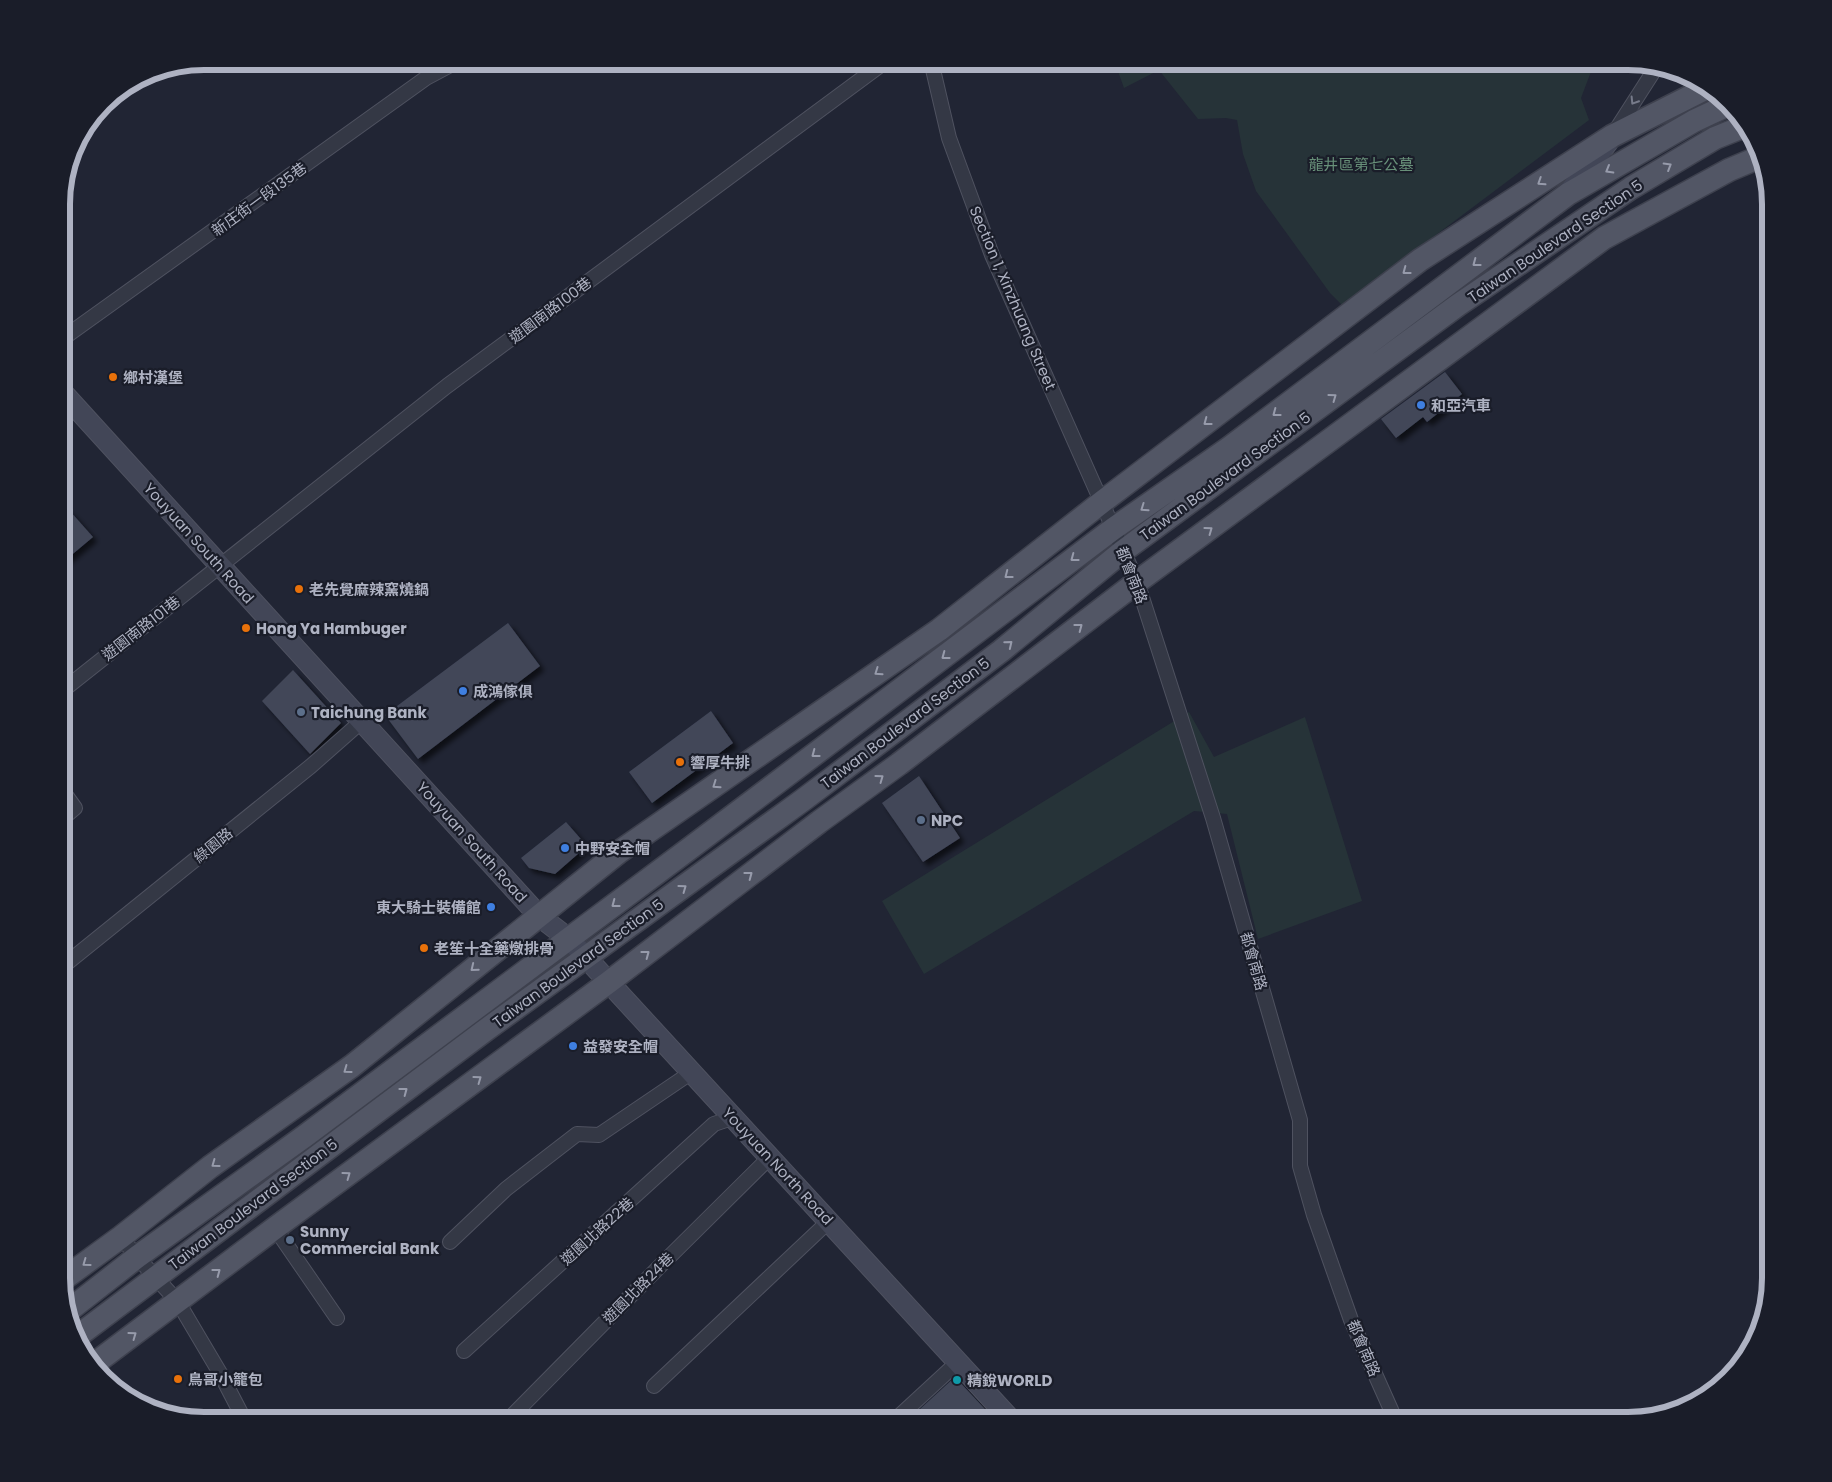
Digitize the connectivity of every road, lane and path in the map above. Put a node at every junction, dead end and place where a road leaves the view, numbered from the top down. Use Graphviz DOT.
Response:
graph roads {
  1 [pos="441,70"];
  2 [pos="874,70"];
  3 [pos="932,70"];
  4 [pos="1653,73"];
  5 [pos="1700,92"];
  6 [pos="1722,108"];
  7 [pos="1738,129"];
  8 [pos="1612,136"];
  9 [pos="1754,159"];
  10 [pos="1568,194"];
  11 [pos="70,332"];
  12 [pos="70,401"];
  13 [pos="1102,502"];
  14 [pos="1113,529"];
  15 [pos="1123,551"];
  16 [pos="220,566"];
  17 [pos="1137,582"];
  18 [pos="70,685"];
  19 [pos="362,721"];
  20 [pos="70,801"];
  21 [pos="70,812"];
  22 [pos="539,916"];
  23 [pos="569,938"];
  24 [pos="587,958"];
  25 [pos="70,960"];
  26 [pos="609,982"];
  27 [pos="692,1072"];
  28 [pos="735,1117"];
  29 [pos="770,1157"];
  30 [pos="829,1221"];
  31 [pos="275,1228"];
  32 [pos="121,1236"];
  33 [pos="450,1242"];
  34 [pos="137,1257"];
  35 [pos="70,1274"];
  36 [pos="155,1277"];
  37 [pos="178,1302"];
  38 [pos="74,1307"];
  39 [pos="337,1318"];
  40 [pos="82,1333"];
  41 [pos="464,1351"];
  42 [pos="99,1360"];
  43 [pos="958,1362"];
  44 [pos="654,1386"];
  45 [pos="240,1412"];
  46 [pos="516,1412"];
  47 [pos="904,1412"];
  48 [pos="1004,1412"];
  49 [pos="1392,1412"];
  1 -- 11 [label="street, 新庄街一段135巷"];
  2 -- 16 [label="street, 遊園南路100巷"];
  3 -- 13 [label="street, Section 1, Xinzhuang Street"];
  4 -- 8 [label="street, one-way"];
  5 -- 8 [label="main road"];
  6 -- 10 [label="main road, Taiwan Boulevard Section 5, one-way"];
  15 -- 7 [label="main road, Taiwan Boulevard Section 5, one-way"];
  8 -- 10 [label="street"];
  8 -- 13 [label="main road, one-way"];
  17 -- 9 [label="main road, Taiwan Boulevard Section 5, one-way"];
  10 -- 14 [label="main road, Taiwan Boulevard Section 5, one-way"];
  12 -- 16 [label="street, Youyuan South Road"];
  13 -- 14 [label="street, 都會南路"];
  13 -- 22 [label="main road, one-way"];
  14 -- 15 [label="street, 都會南路"];
  14 -- 23 [label="main road, Taiwan Boulevard Section 5, one-way"];
  15 -- 17 [label="street, 都會南路"];
  24 -- 15 [label="main road, Taiwan Boulevard Section 5, one-way"];
  16 -- 18 [label="street, 遊園南路101巷"];
  16 -- 19 [label="street, Youyuan South Road"];
  26 -- 17 [label="main road, Taiwan Boulevard Section 5, one-way"];
  17 -- 49 [label="street, 都會南路"];
  19 -- 22 [label="street, Youyuan South Road"];
  19 -- 25 [label="street, 綠園路"];
  20 -- 21 [label="street"];
  22 -- 23 [label="street, Youyuan North Road"];
  22 -- 32 [label="main road, one-way"];
  23 -- 24 [label="street, Youyuan North Road"];
  23 -- 34 [label="main road, Taiwan Boulevard Section 5"];
  24 -- 26 [label="street, Youyuan North Road"];
  36 -- 24 [label="main road, Taiwan Boulevard Section 5, one-way"];
  26 -- 27 [label="street, Youyuan North Road"];
  31 -- 26 [label="main road, Taiwan Boulevard Section 5, one-way"];
  27 -- 28 [label="street, Youyuan North Road"];
  27 -- 33 [label="street"];
  28 -- 29 [label="street, Youyuan North Road"];
  28 -- 41 [label="street, 遊園北路22巷"];
  29 -- 30 [label="street, Youyuan North Road"];
  29 -- 46 [label="street, 遊園北路24巷"];
  30 -- 43 [label="street, Youyuan North Road"];
  30 -- 44 [label="street"];
  37 -- 31 [label="main road, Taiwan Boulevard Section 5, one-way"];
  31 -- 39 [label="street"];
  32 -- 34 [label="street"];
  32 -- 35 [label="main road, one-way"];
  34 -- 36 [label="street"];
  34 -- 38 [label="main road, Taiwan Boulevard Section 5"];
  36 -- 37 [label="street"];
  36 -- 40 [label="main road, Taiwan Boulevard Section 5"];
  42 -- 37 [label="main road, Taiwan Boulevard Section 5, one-way"];
  37 -- 45 [label="street"];
  43 -- 47 [label="street"];
  43 -- 48 [label="street, Youyuan North Road"];
}
